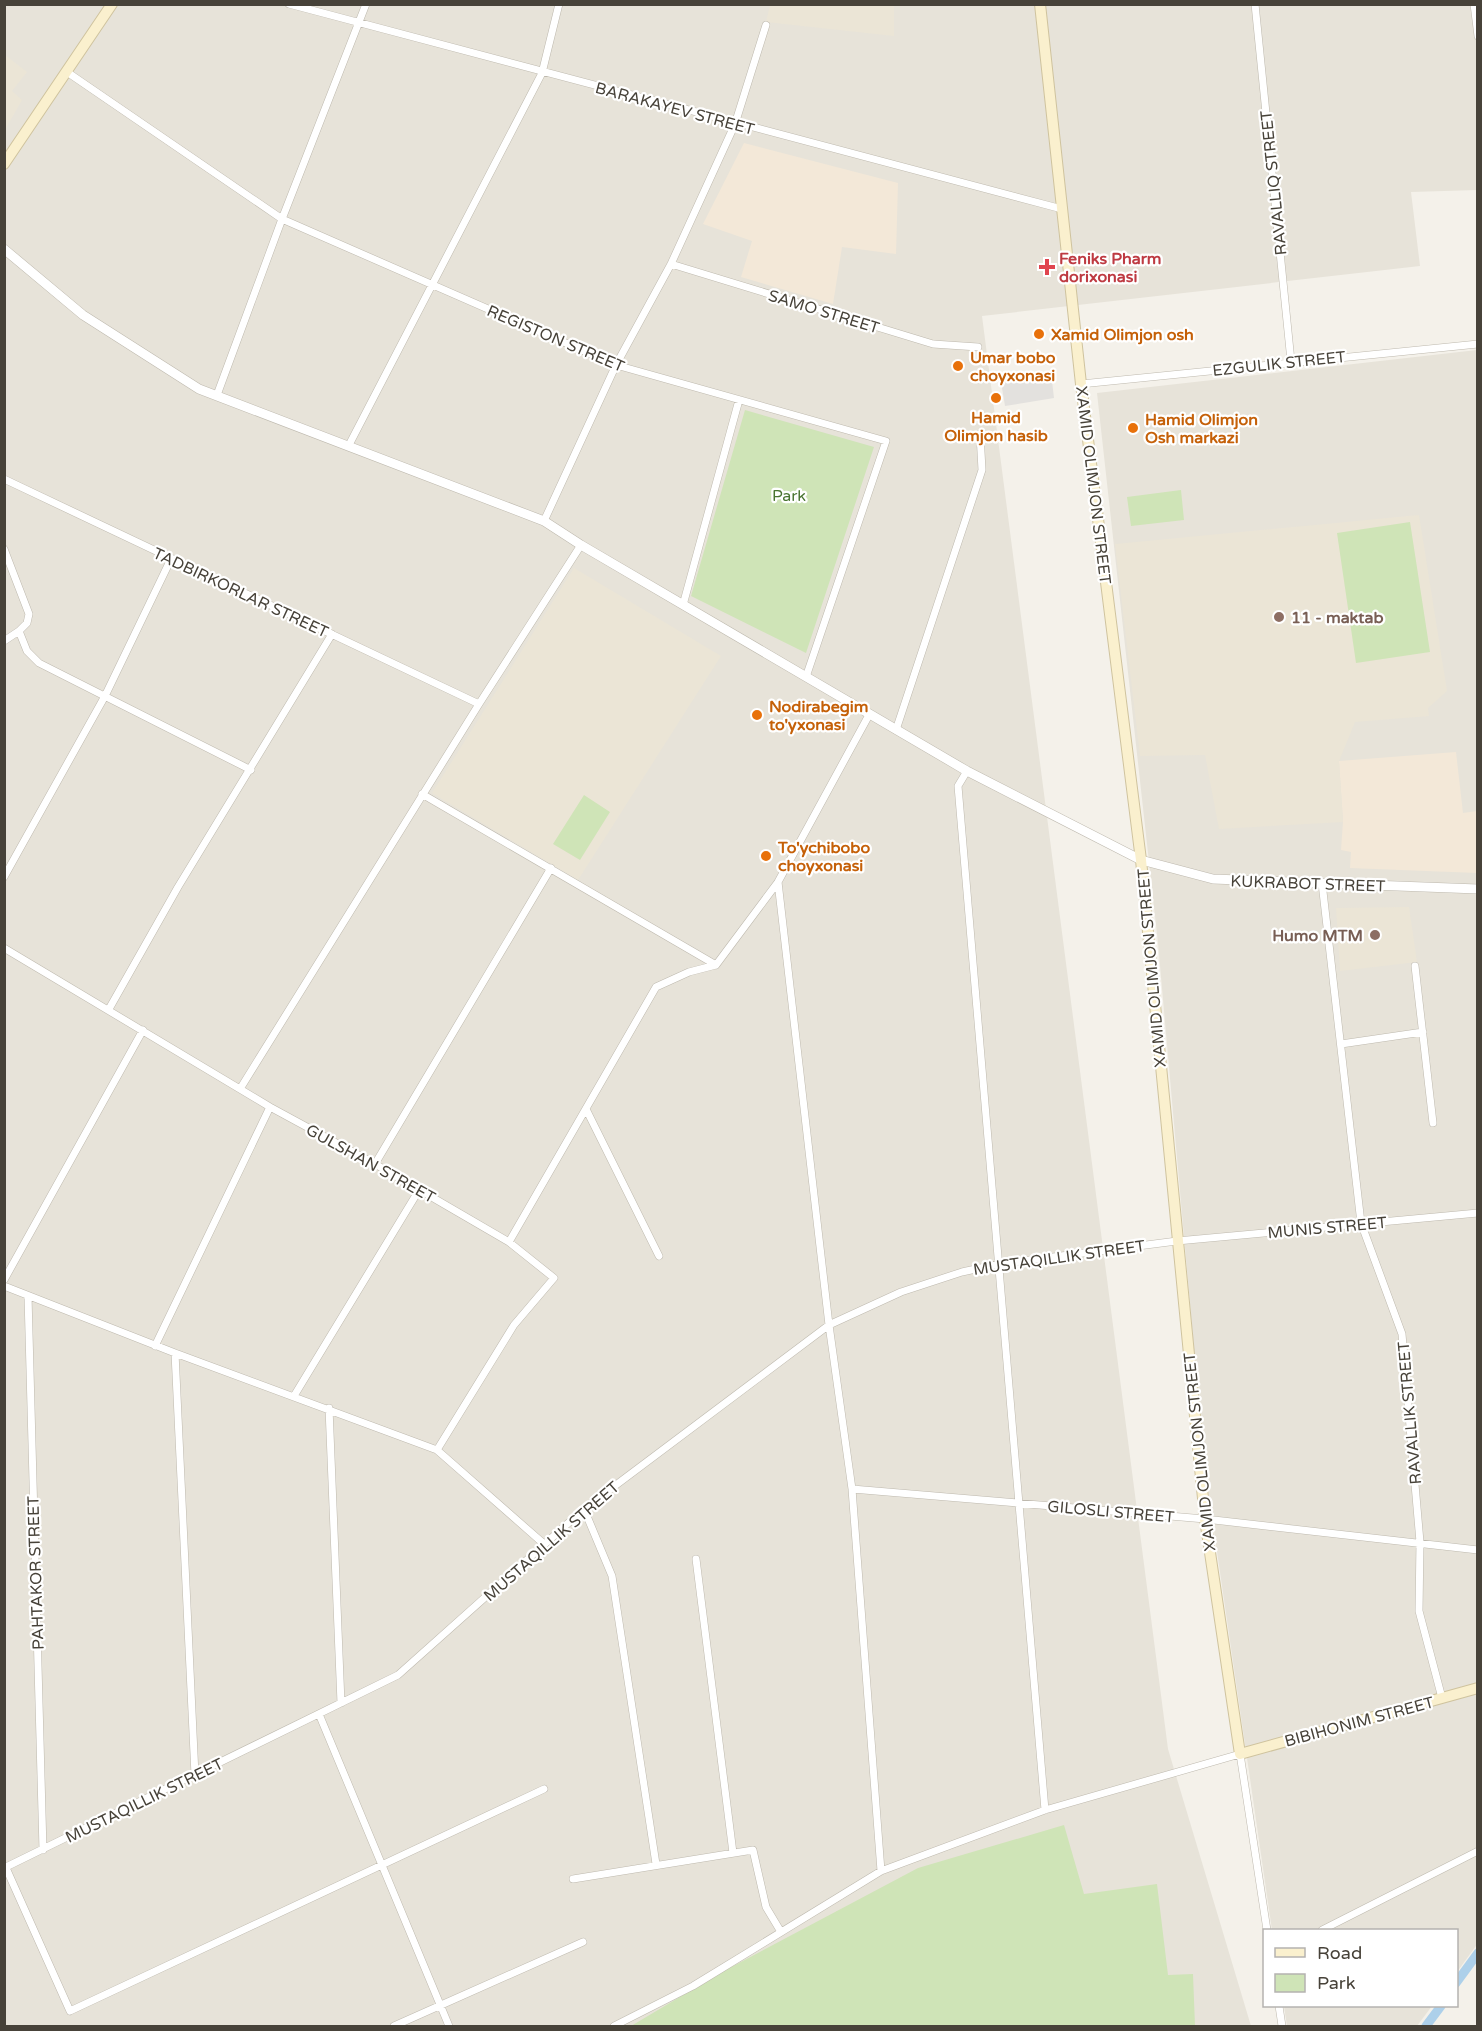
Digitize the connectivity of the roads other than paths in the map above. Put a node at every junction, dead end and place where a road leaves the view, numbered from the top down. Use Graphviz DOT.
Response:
graph roads {
  1 [pos="112,4"];
  2 [pos="289,4"];
  3 [pos="366,4"];
  4 [pos="559,4"];
  5 [pos="1040,4"];
  6 [pos="1255,4"];
  7 [pos="1473,4"];
  8 [pos="360,24"];
  9 [pos="765,25"];
  10 [pos="1478,36"];
  11 [pos="67,72"];
  12 [pos="542,73"];
  13 [pos="735,124"];
  14 [pos="4,164"];
  15 [pos="1062,209"];
  16 [pos="282,219"];
  17 [pos="4,249"];
  18 [pos="671,264"];
  19 [pos="433,285"];
  20 [pos="1478,344"];
  21 [pos="978,347"];
  22 [pos="1291,361"];
  23 [pos="616,365"];
  24 [pos="1082,384"];
  25 [pos="217,396"];
  26 [pos="739,400"];
  27 [pos="980,434"];
  28 [pos="350,445"];
  29 [pos="4,479"];
  30 [pos="544,521"];
  31 [pos="581,546"];
  32 [pos="4,549"];
  33 [pos="171,559"];
  34 [pos="683,605"];
  35 [pos="19,631"];
  36 [pos="332,634"];
  37 [pos="4,641"];
  38 [pos="806,677"];
  39 [pos="105,696"];
  40 [pos="478,704"];
  41 [pos="869,715"];
  42 [pos="896,730"];
  43 [pos="251,770"];
  44 [pos="967,771"];
  45 [pos="422,794"];
  46 [pos="1141,860"];
  47 [pos="551,868"];
  48 [pos="4,877"];
  49 [pos="778,882"];
  50 [pos="1322,883"];
  51 [pos="1478,889"];
  52 [pos="4,948"];
  53 [pos="716,965"];
  54 [pos="1415,966"];
  55 [pos="109,1009"];
  56 [pos="143,1030"];
  57 [pos="1423,1032"];
  58 [pos="1341,1044"];
  59 [pos="240,1089"];
  60 [pos="270,1107"];
  61 [pos="586,1108"];
  62 [pos="1434,1123"];
  63 [pos="375,1164"];
  64 [pos="419,1190"];
  65 [pos="1478,1213"];
  66 [pos="1361,1223"];
  67 [pos="1177,1240"];
  68 [pos="509,1242"];
  69 [pos="659,1256"];
  70 [pos="999,1264"];
  71 [pos="4,1280"];
  72 [pos="4,1286"];
  73 [pos="28,1296"];
  74 [pos="829,1325"];
  75 [pos="155,1346"];
  76 [pos="175,1353"];
  77 [pos="294,1396"];
  78 [pos="329,1408"];
  79 [pos="437,1450"];
  80 [pos="852,1490"];
  81 [pos="1020,1504"];
  82 [pos="584,1509"];
  83 [pos="1205,1519"];
  84 [pos="1420,1542"];
  85 [pos="544,1544"];
  86 [pos="1478,1550"];
  87 [pos="696,1559"];
  88 [pos="1478,1688"];
  89 [pos="1442,1698"];
  90 [pos="341,1703"];
  91 [pos="319,1714"];
  92 [pos="1240,1754"];
  93 [pos="195,1775"];
  94 [pos="544,1789"];
  95 [pos="1045,1810"];
  96 [pos="43,1850"];
  97 [pos="1478,1851"];
  98 [pos="733,1853"];
  99 [pos="656,1864"];
  100 [pos="382,1866"];
  101 [pos="5,1868"];
  102 [pos="881,1871"];
  103 [pos="573,1879"];
  104 [pos="1267,1929"];
  105 [pos="1324,1929"];
  106 [pos="781,1932"];
  107 [pos="584,1942"];
  108 [pos="440,2006"];
  109 [pos="1279,2007"];
  110 [pos="394,2026"];
  111 [pos="449,2026"];
  112 [pos="614,2026"];
  113 [pos="1282,2026"];
  1 -- 11 [label="main road"];
  2 -- 8 [label="street, BARAKAYEV STREET"];
  3 -- 8 [label="street"];
  4 -- 12 [label="street"];
  5 -- 15 [label="main road, XAMID OLIMJON STREET"];
  6 -- 22 [label="street, RAVALLIQ STREET"];
  7 -- 10 [label="street"];
  8 -- 12 [label="street, BARAKAYEV STREET"];
  8 -- 16 [label="street"];
  9 -- 13 [label="street"];
  11 -- 14 [label="main road"];
  11 -- 16 [label="street, REGISTON STREET"];
  12 -- 13 [label="street, BARAKAYEV STREET"];
  12 -- 19 [label="street"];
  13 -- 15 [label="street, BARAKAYEV STREET"];
  13 -- 18 [label="street"];
  15 -- 24 [label="main road, XAMID OLIMJON STREET"];
  16 -- 19 [label="street, REGISTON STREET"];
  16 -- 25 [label="street"];
  17 -- 25 [label="street, KUKRABOT STREET"];
  18 -- 21 [label="street, SAMO STREET"];
  18 -- 23 [label="street"];
  19 -- 23 [label="street, REGISTON STREET"];
  19 -- 28 [label="street"];
  20 -- 22 [label="street, EZGULIK STREET"];
  22 -- 24 [label="street, EZGULIK STREET"];
  23 -- 26 [label="street, REGISTON STREET"];
  23 -- 30 [label="street"];
  24 -- 46 [label="main road, XAMID OLIMJON STREET"];
  25 -- 28 [label="street, KUKRABOT STREET"];
  26 -- 34 [label="street"];
  26 -- 38 [label="street, REGISTON STREET"];
  27 -- 42 [label="street"];
  28 -- 30 [label="street, KUKRABOT STREET"];
  29 -- 33 [label="street, TADBIRKORLAR STREET"];
  30 -- 31 [label="street, KUKRABOT STREET"];
  31 -- 34 [label="street, KUKRABOT STREET"];
  31 -- 40 [label="street"];
  32 -- 35 [label="street"];
  33 -- 36 [label="street, TADBIRKORLAR STREET"];
  33 -- 39 [label="street"];
  34 -- 38 [label="street, KUKRABOT STREET"];
  35 -- 37 [label="street"];
  35 -- 39 [label="street"];
  36 -- 40 [label="street, TADBIRKORLAR STREET"];
  36 -- 43 [label="street"];
  38 -- 41 [label="street, KUKRABOT STREET"];
  39 -- 43 [label="street"];
  39 -- 48 [label="street"];
  40 -- 45 [label="street"];
  41 -- 42 [label="street, KUKRABOT STREET"];
  41 -- 49 [label="street"];
  42 -- 44 [label="street, KUKRABOT STREET"];
  43 -- 55 [label="street"];
  44 -- 46 [label="street, KUKRABOT STREET"];
  44 -- 70 [label="street"];
  45 -- 47 [label="street"];
  45 -- 59 [label="street"];
  46 -- 50 [label="street, KUKRABOT STREET"];
  46 -- 67 [label="main road, XAMID OLIMJON STREET"];
  47 -- 53 [label="street"];
  47 -- 63 [label="street"];
  49 -- 53 [label="street"];
  49 -- 74 [label="street"];
  50 -- 51 [label="street, KUKRABOT STREET"];
  50 -- 58 [label="street, RAVALLIK STREET"];
  52 -- 55 [label="street, GULSHAN STREET"];
  53 -- 61 [label="street"];
  54 -- 57 [label="street"];
  55 -- 56 [label="street, GULSHAN STREET"];
  56 -- 59 [label="street, GULSHAN STREET"];
  56 -- 71 [label="street"];
  57 -- 58 [label="street"];
  57 -- 62 [label="street"];
  58 -- 66 [label="street, RAVALLIK STREET"];
  59 -- 60 [label="street, GULSHAN STREET"];
  60 -- 63 [label="street, GULSHAN STREET"];
  60 -- 75 [label="street"];
  61 -- 68 [label="street"];
  61 -- 69 [label="street"];
  63 -- 64 [label="street, GULSHAN STREET"];
  64 -- 68 [label="street, GULSHAN STREET"];
  64 -- 77 [label="street"];
  65 -- 66 [label="street, MUNIS STREET"];
  66 -- 67 [label="street, MUNIS STREET"];
  66 -- 84 [label="street, RAVALLIK STREET"];
  67 -- 70 [label="street, MUSTAQILLIK STREET"];
  67 -- 83 [label="main road, XAMID OLIMJON STREET"];
  68 -- 79 [label="street, GULSHAN STREET"];
  70 -- 74 [label="street, MUSTAQILLIK STREET"];
  70 -- 81 [label="street"];
  72 -- 73 [label="street"];
  73 -- 75 [label="street"];
  73 -- 96 [label="street, PAHTAKOR STREET"];
  74 -- 80 [label="street"];
  74 -- 82 [label="street, MUSTAQILLIK STREET"];
  75 -- 76 [label="street"];
  76 -- 77 [label="street"];
  76 -- 93 [label="street"];
  77 -- 78 [label="street"];
  78 -- 79 [label="street"];
  78 -- 90 [label="street"];
  79 -- 85 [label="street"];
  80 -- 81 [label="street, GILOSLI STREET"];
  80 -- 102 [label="street"];
  81 -- 83 [label="street, GILOSLI STREET"];
  81 -- 95 [label="street"];
  82 -- 85 [label="street, MUSTAQILLIK STREET"];
  82 -- 99 [label="street"];
  83 -- 84 [label="street, GILOSLI STREET"];
  83 -- 92 [label="main road, XAMID OLIMJON STREET"];
  84 -- 86 [label="street, GILOSLI STREET"];
  84 -- 89 [label="street, RAVALLIK STREET"];
  85 -- 90 [label="street, MUSTAQILLIK STREET"];
  87 -- 98 [label="street"];
  88 -- 89 [label="main road, BIBIHONIM STREET"];
  89 -- 92 [label="main road, BIBIHONIM STREET"];
  90 -- 91 [label="street, MUSTAQILLIK STREET"];
  91 -- 93 [label="street, MUSTAQILLIK STREET"];
  91 -- 100 [label="street"];
  92 -- 95 [label="street"];
  92 -- 104 [label="street, XAMID OLIMJON STREET"];
  93 -- 96 [label="street, MUSTAQILLIK STREET"];
  94 -- 100 [label="street"];
  95 -- 102 [label="street"];
  96 -- 101 [label="street, MUSTAQILLIK STREET"];
  97 -- 105 [label="street"];
  98 -- 99 [label="street"];
  98 -- 106 [label="street"];
  99 -- 103 [label="street"];
  100 -- 101 [label="street"];
  100 -- 108 [label="street"];
  102 -- 106 [label="street"];
  106 -- 112 [label="street"];
  107 -- 108 [label="street"];
  108 -- 110 [label="street"];
  108 -- 111 [label="street"];
  109 -- 113 [label="street"];
}
